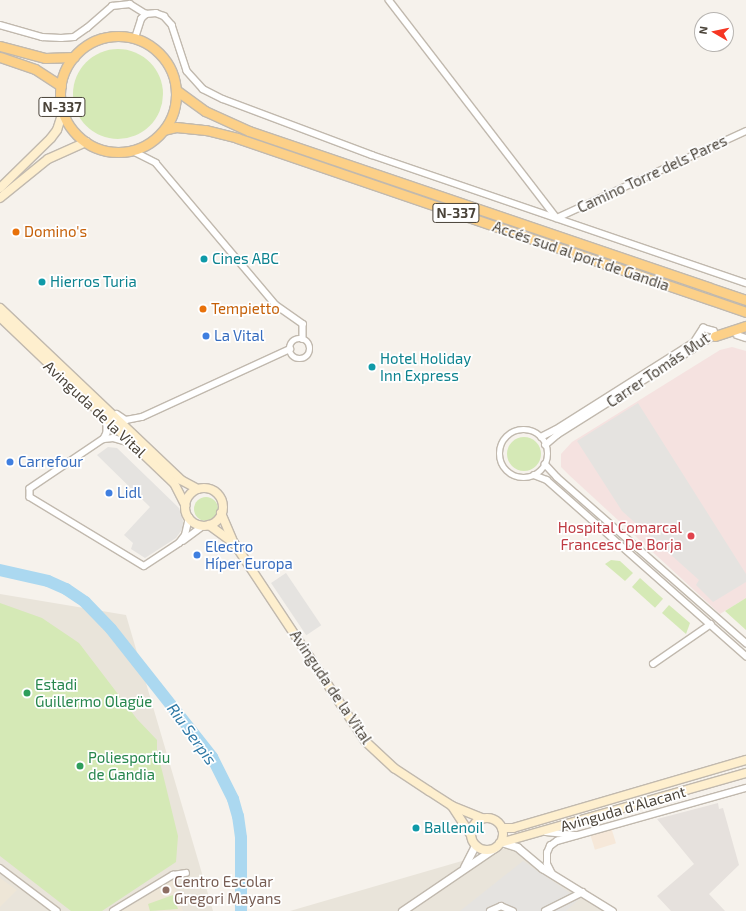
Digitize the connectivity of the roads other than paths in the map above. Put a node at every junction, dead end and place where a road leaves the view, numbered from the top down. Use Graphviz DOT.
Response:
graph roads {
  1 [pos="389,0"];
  2 [pos="146,14"];
  3 [pos="0,25"];
  4 [pos="135,38"];
  5 [pos="0,46"];
  6 [pos="0,57"];
  7 [pos="74,57"];
  8 [pos="61,86"];
  9 [pos="176,90"];
  10 [pos="63,111"];
  11 [pos="164,130"];
  12 [pos="746,131"];
  13 [pos="86,142"];
  14 [pos="131,150"];
  15 [pos="0,188"];
  16 [pos="0,198"];
  17 [pos="557,218"];
  18 [pos="746,283"];
  19 [pos="746,300"];
  20 [pos="0,308"];
  21 [pos="746,312"];
  22 [pos="0,317"];
  23 [pos="746,326"];
  24 [pos="18,327"];
  25 [pos="737,335"];
  26 [pos="715,336"];
  27 [pos="746,338"];
  28 [pos="304,339"];
  29 [pos="44,346"];
  30 [pos="290,349"];
  31 [pos="58,360"];
  32 [pos="107,419"];
  33 [pos="541,437"];
  34 [pos="104,439"];
  35 [pos="132,444"];
  36 [pos="546,445"];
  37 [pos="545,464"];
  38 [pos="534,475"];
  39 [pos="198,489"];
  40 [pos="185,504"];
  41 [pos="221,513"];
  42 [pos="189,517"];
  43 [pos="207,525"];
  44 [pos="179,543"];
  45 [pos="234,543"];
  46 [pos="711,624"];
  47 [pos="746,643"];
  48 [pos="746,656"];
  49 [pos="653,664"];
  50 [pos="746,760"];
  51 [pos="746,773"];
  52 [pos="746,788"];
  53 [pos="452,806"];
  54 [pos="482,818"];
  55 [pos="502,828"];
  56 [pos="545,832"];
  57 [pos="470,834"];
  58 [pos="577,835"];
  59 [pos="500,844"];
  60 [pos="475,845"];
  61 [pos="0,868"];
  62 [pos="462,871"];
  63 [pos="186,874"];
  64 [pos="552,874"];
  65 [pos="583,892"];
  66 [pos="56,911"];
  67 [pos="113,911"];
  68 [pos="402,911"];
  69 [pos="490,911"];
  70 [pos="513,911"];
  71 [pos="545,911"];
  72 [pos="612,911"];
  1 -- 17 [label="street"];
  2 -- 3 [label="street"];
  2 -- 4 [label="street"];
  2 -- 17 [label="street"];
  4 -- 7 [label="highway, N-337"];
  4 -- 9 [label="highway, N-337"];
  5 -- 7 [label="highway"];
  6 -- 8 [label="highway, N-337"];
  7 -- 8 [label="highway, N-337"];
  8 -- 10 [label="highway, N-337"];
  9 -- 11 [label="highway, N-337"];
  9 -- 19 [label="highway, Accés sud al port de Gandia / N-337"];
  10 -- 13 [label="highway, N-337"];
  10 -- 15 [label="main road"];
  11 -- 14 [label="highway, N-337"];
  11 -- 21 [label="highway, Accés sud al port de Gandia / N-337"];
  12 -- 17 [label="street, Camino Torre dels Pares"];
  13 -- 14 [label="highway, N-337"];
  13 -- 16 [label="main road"];
  14 -- 28 [label="street"];
  17 -- 18 [label="street"];
  20 -- 24 [label="main road, Avinguda de la Vital"];
  22 -- 32 [label="main road, Avinguda de la Vital"];
  23 -- 26 [label="highway"];
  24 -- 29 [label="street, Avinguda de la Vital"];
  24 -- 39 [label="main road, Avinguda de la Vital"];
  25 -- 27 [label="street"];
  26 -- 33 [label="street, Carrer Tomás Mut"];
  26 -- 36 [label="street, Carrer Tomás Mut"];
  28 -- 30 [label="street"];
  28 -- 30 [label="street"];
  30 -- 31 [label="street, Avinguda de la Vital"];
  32 -- 34 [label="street"];
  32 -- 35 [label="main road, Avinguda de la Vital"];
  33 -- 36 [label="street"];
  33 -- 38 [label="street"];
  34 -- 35 [label="street"];
  34 -- 44 [label="street"];
  35 -- 40 [label="main road, Avinguda de la Vital"];
  36 -- 37 [label="street"];
  37 -- 38 [label="street"];
  37 -- 47 [label="street"];
  38 -- 46 [label="street"];
  39 -- 40 [label="main road"];
  39 -- 41 [label="main road"];
  40 -- 42 [label="main road"];
  41 -- 43 [label="main road"];
  41 -- 45 [label="main road, Avinguda de la Vital"];
  42 -- 43 [label="main road"];
  42 -- 44 [label="street"];
  43 -- 44 [label="street"];
  43 -- 45 [label="main road, Avinguda de la Vital"];
  45 -- 53 [label="main road, Avinguda de la Vital"];
  46 -- 48 [label="street"];
  46 -- 49 [label="street"];
  50 -- 55 [label="main road, Avinguda d'Alacant"];
  51 -- 56 [label="main road, Avinguda d'Alacant"];
  52 -- 58 [label="street"];
  53 -- 54 [label="main road, Avinguda de la Vital"];
  53 -- 57 [label="main road, Avinguda de la Vital"];
  54 -- 55 [label="main road"];
  54 -- 57 [label="main road"];
  55 -- 59 [label="main road"];
  56 -- 58 [label="street"];
  56 -- 59 [label="main road, Avinguda d'Alacant"];
  57 -- 60 [label="main road"];
  58 -- 64 [label="street"];
  59 -- 60 [label="main road"];
  59 -- 62 [label="street, Avinguda d'Alacant"];
  59 -- 64 [label="street"];
  60 -- 62 [label="street, Avinguda d'Alacant"];
  61 -- 66 [label="street"];
  62 -- 68 [label="street, Avinguda d'Alacant"];
  63 -- 67 [label="street"];
  64 -- 65 [label="street"];
  65 -- 71 [label="street"];
  65 -- 72 [label="street"];
  69 -- 70 [label="street"];
}
